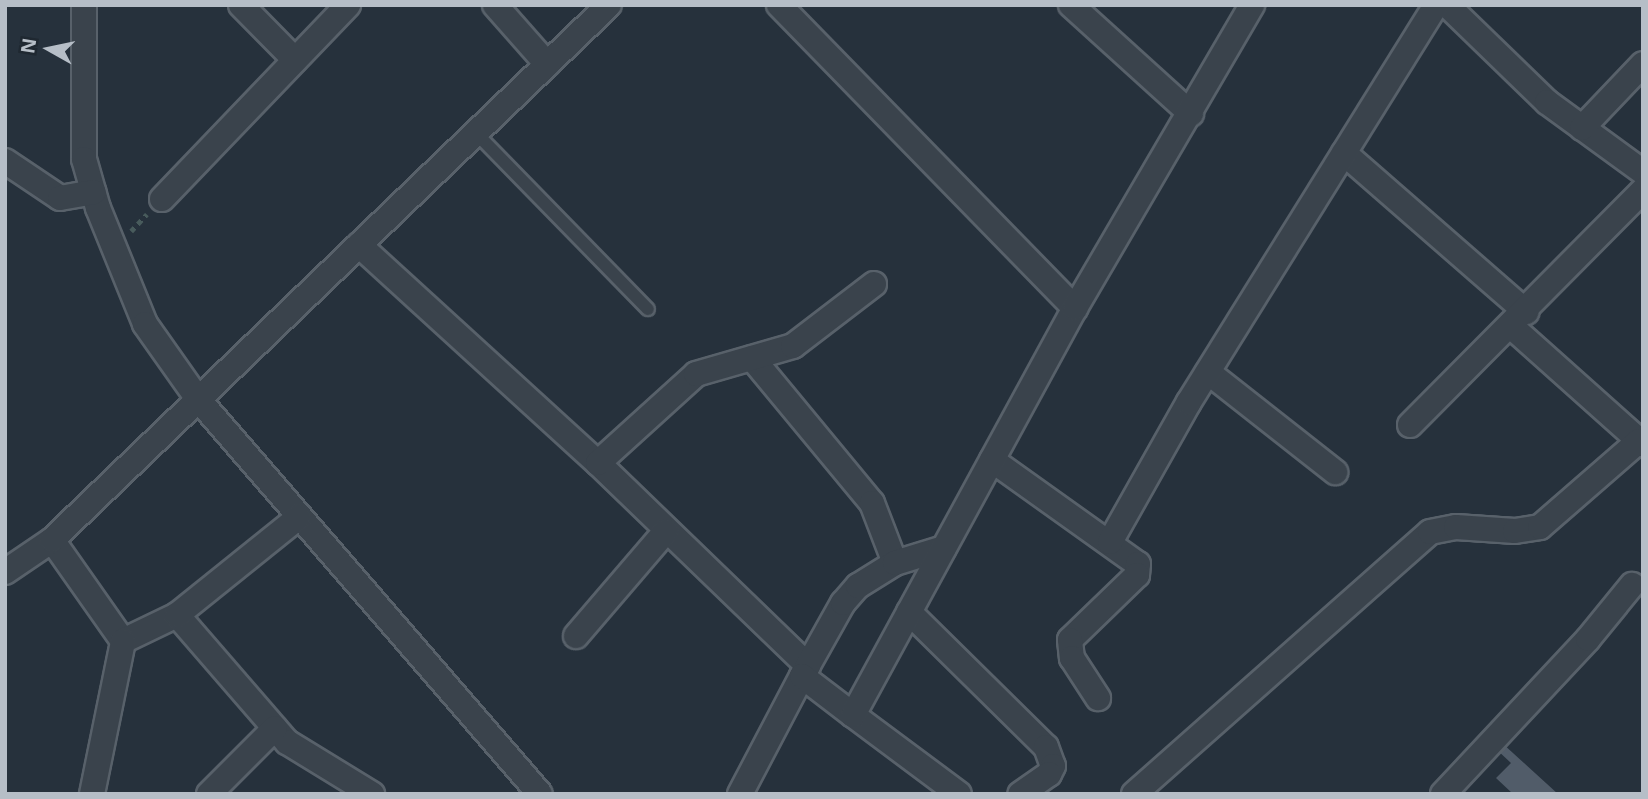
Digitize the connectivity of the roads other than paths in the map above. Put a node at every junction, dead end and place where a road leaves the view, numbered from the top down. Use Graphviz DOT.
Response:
graph roads {
  1 [pos="84,5"];
  2 [pos="241,5"];
  3 [pos="348,5"];
  4 [pos="495,5"];
  5 [pos="609,5"];
  6 [pos="779,5"];
  7 [pos="1071,5"];
  8 [pos="1252,5"];
  9 [pos="1436,5"];
  10 [pos="1447,5"];
  11 [pos="295,60"];
  12 [pos="547,64"];
  13 [pos="1643,64"];
  14 [pos="1191,114"];
  15 [pos="1582,128"];
  16 [pos="476,133"];
  17 [pos="1344,153"];
  18 [pos="6,165"];
  19 [pos="1643,173"];
  20 [pos="1643,190"];
  21 [pos="93,192"];
  22 [pos="162,199"];
  23 [pos="359,245"];
  24 [pos="874,284"];
  25 [pos="1074,308"];
  26 [pos="648,309"];
  27 [pos="1519,320"];
  28 [pos="752,358"];
  29 [pos="1208,372"];
  30 [pos="198,399"];
  31 [pos="1410,425"];
  32 [pos="1641,442"];
  33 [pos="992,460"];
  34 [pos="598,463"];
  35 [pos="1335,472"];
  36 [pos="299,517"];
  37 [pos="666,531"];
  38 [pos="52,540"];
  39 [pos="1110,542"];
  40 [pos="944,548"];
  41 [pos="895,563"];
  42 [pos="5,572"];
  43 [pos="1632,585"];
  44 [pos="909,612"];
  45 [pos="177,615"];
  46 [pos="576,636"];
  47 [pos="123,641"];
  48 [pos="805,671"];
  49 [pos="1098,698"];
  50 [pos="853,715"];
  51 [pos="275,728"];
  52 [pos="92,794"];
  53 [pos="209,794"];
  54 [pos="372,794"];
  55 [pos="540,794"];
  56 [pos="740,794"];
  57 [pos="959,794"];
  58 [pos="1020,794"];
  59 [pos="1134,794"];
  60 [pos="1443,794"];
  1 -- 21 [label="street"];
  2 -- 11 [label="street"];
  3 -- 11 [label="street"];
  4 -- 12 [label="street"];
  5 -- 12 [label="street"];
  6 -- 25 [label="street"];
  7 -- 14 [label="street"];
  8 -- 14 [label="street"];
  9 -- 17 [label="street"];
  10 -- 15 [label="street"];
  11 -- 22 [label="street"];
  12 -- 16 [label="street"];
  13 -- 15 [label="street"];
  14 -- 25 [label="street"];
  15 -- 19 [label="street"];
  16 -- 23 [label="street"];
  16 -- 26 [label="lane"];
  17 -- 27 [label="street"];
  17 -- 29 [label="street"];
  18 -- 21 [label="street"];
  20 -- 27 [label="street"];
  21 -- 30 [label="street"];
  23 -- 30 [label="street"];
  23 -- 34 [label="street"];
  24 -- 28 [label="street"];
  25 -- 33 [label="street"];
  27 -- 31 [label="street"];
  27 -- 32 [label="street"];
  28 -- 34 [label="street"];
  28 -- 41 [label="street"];
  29 -- 35 [label="street"];
  29 -- 39 [label="street"];
  30 -- 36 [label="street"];
  30 -- 38 [label="street"];
  32 -- 59 [label="street"];
  33 -- 39 [label="street"];
  33 -- 40 [label="street"];
  34 -- 37 [label="street"];
  36 -- 45 [label="street"];
  36 -- 55 [label="street"];
  37 -- 46 [label="street"];
  37 -- 48 [label="street"];
  38 -- 42 [label="street"];
  38 -- 47 [label="street"];
  39 -- 49 [label="street"];
  40 -- 41 [label="street"];
  40 -- 44 [label="street"];
  41 -- 48 [label="street"];
  43 -- 60 [label="street"];
  44 -- 50 [label="street"];
  44 -- 58 [label="street"];
  45 -- 47 [label="street"];
  45 -- 51 [label="street"];
  47 -- 52 [label="street"];
  48 -- 50 [label="street"];
  48 -- 56 [label="street"];
  50 -- 57 [label="street"];
  51 -- 53 [label="street"];
  51 -- 54 [label="street"];
}
